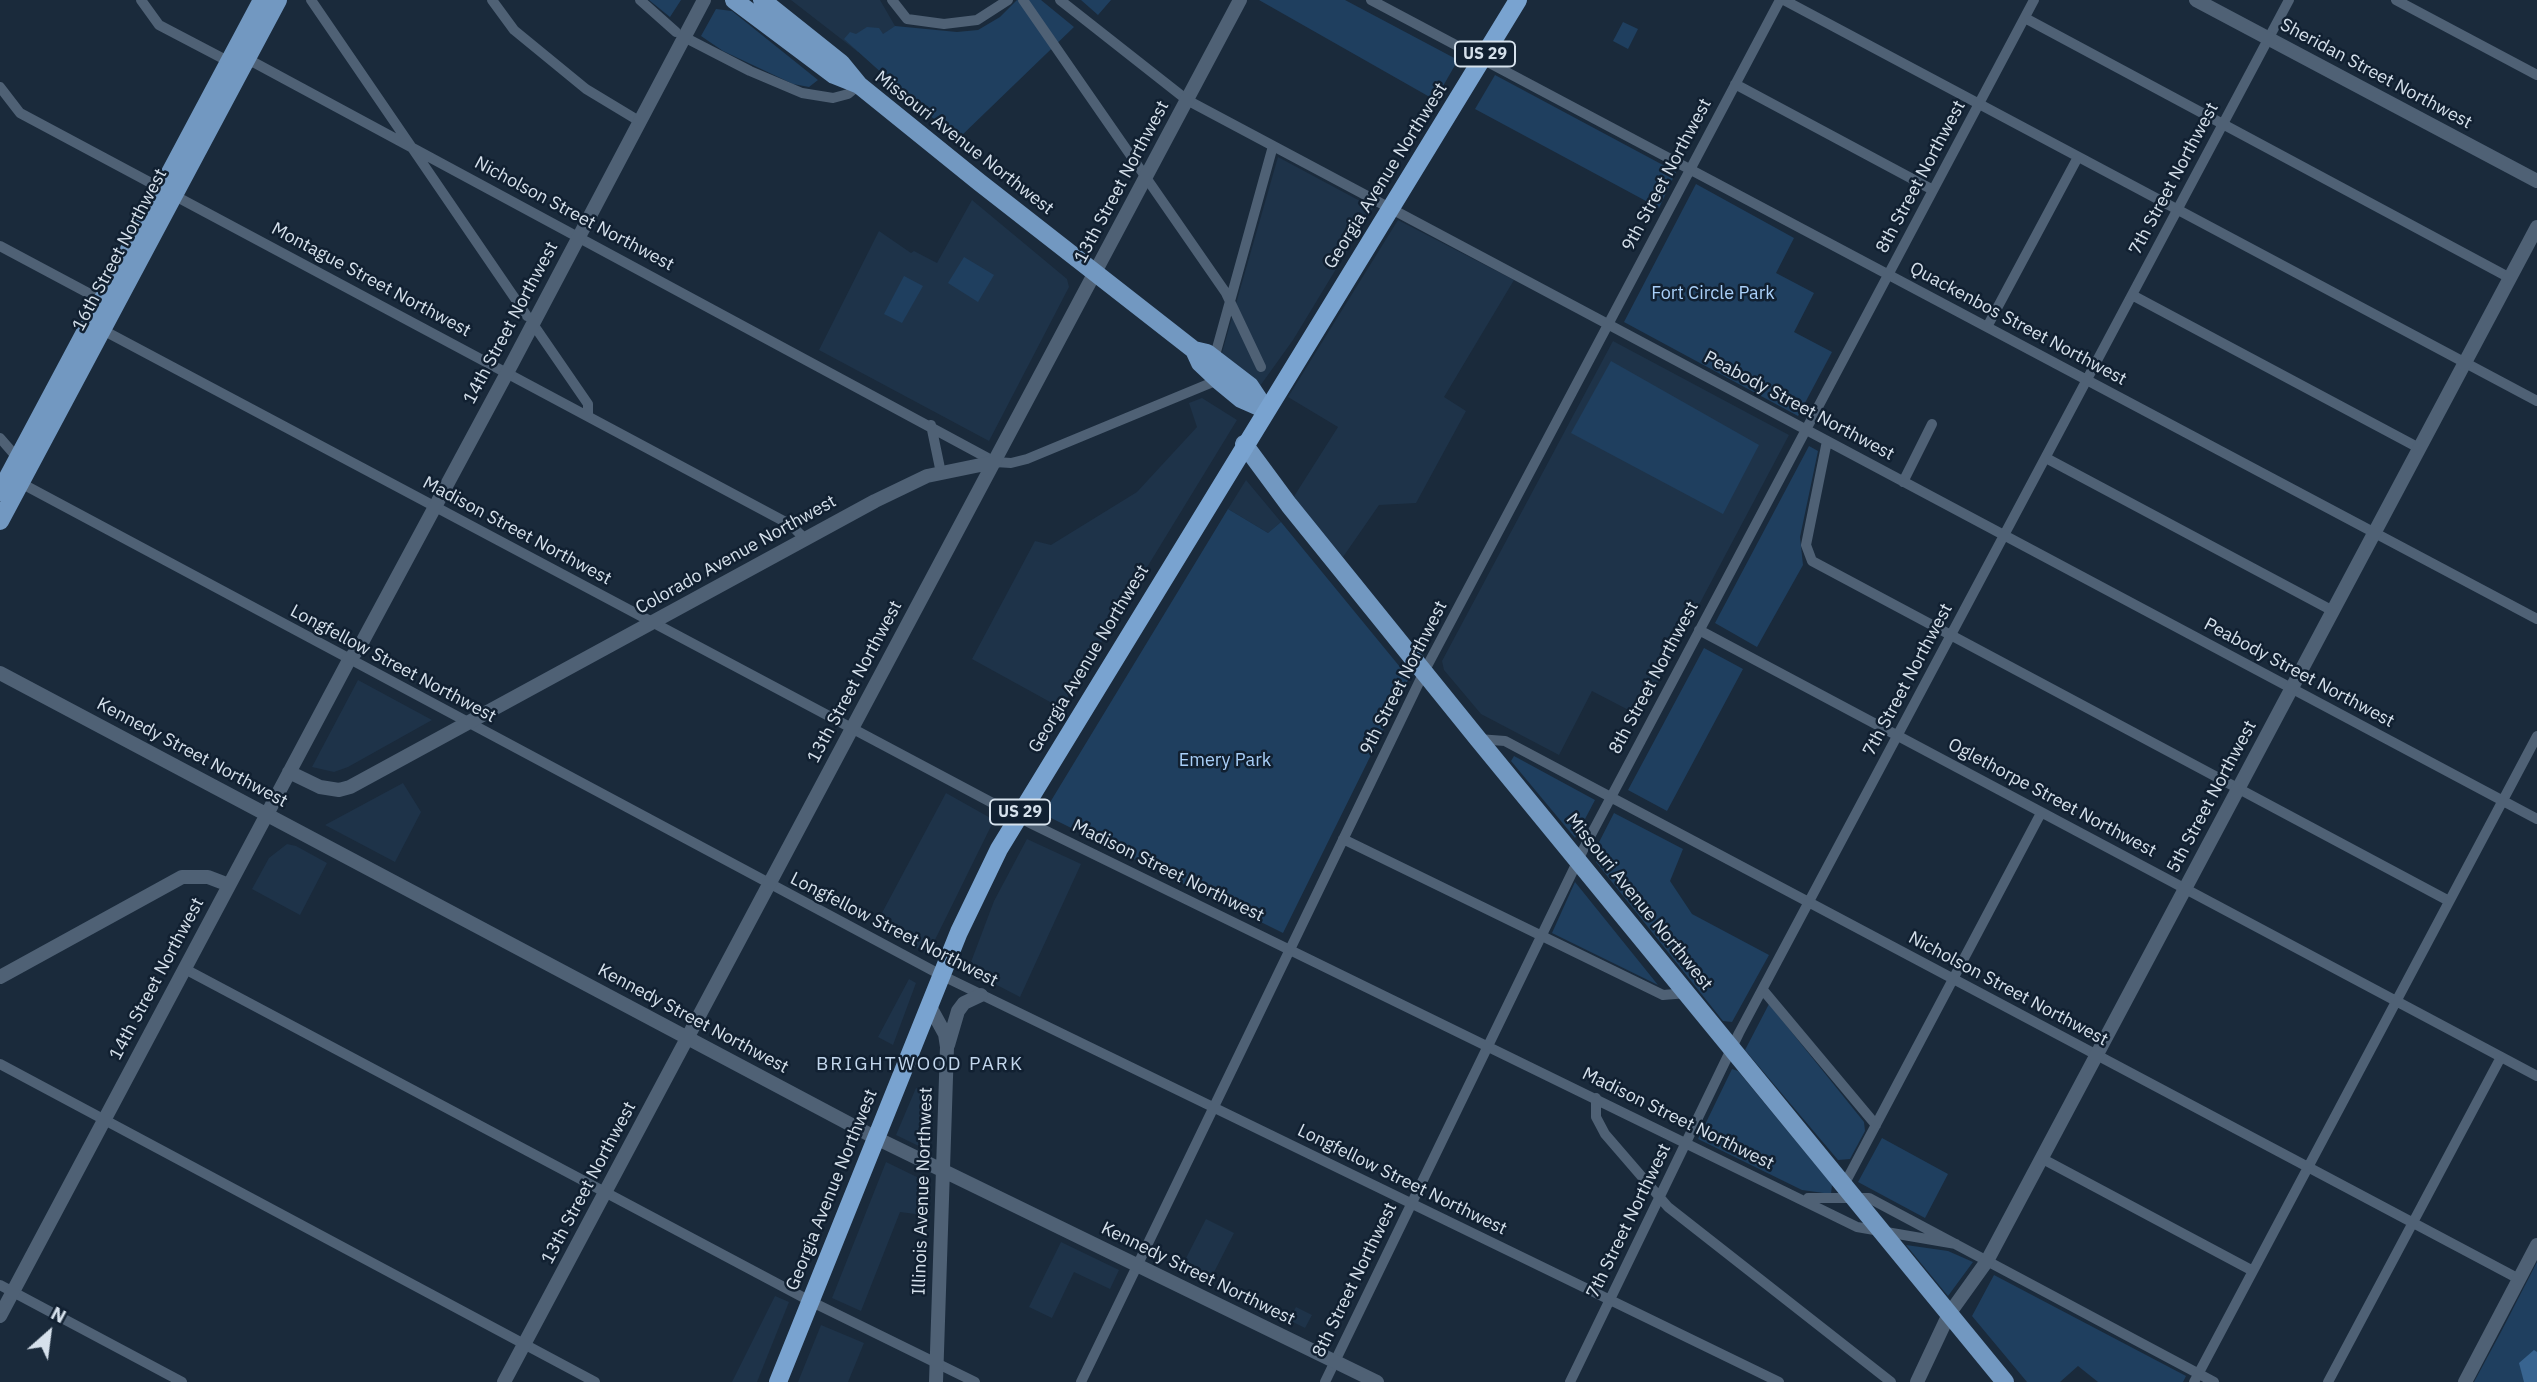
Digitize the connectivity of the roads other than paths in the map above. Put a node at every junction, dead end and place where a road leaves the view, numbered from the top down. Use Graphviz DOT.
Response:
graph roads {
  1 [pos="141,0"];
  2 [pos="262,0"];
  3 [pos="278,0"];
  4 [pos="311,0"];
  5 [pos="492,0"];
  6 [pos="640,0"];
  7 [pos="693,0"];
  8 [pos="704,0"];
  9 [pos="734,0"];
  10 [pos="762,0"];
  11 [pos="892,0"];
  12 [pos="1008,0"];
  13 [pos="1023,0"];
  14 [pos="1060,0"];
  15 [pos="1240,0"];
  16 [pos="1371,0"];
  17 [pos="1518,0"];
  18 [pos="1782,0"];
  19 [pos="2034,0"];
  20 [pos="2196,0"];
  21 [pos="2289,0"];
  22 [pos="2396,0"];
  23 [pos="2025,18"];
  24 [pos="680,34"];
  25 [pos="2269,38"];
  26 [pos="1482,59"];
  27 [pos="237,61"];
  28 [pos="2537,75"];
  29 [pos="1735,84"];
  30 [pos="859,85"];
  31 [pos="0,87"];
  32 [pos="1187,100"];
  33 [pos="1979,104"];
  34 [pos="635,119"];
  35 [pos="2223,125"];
  36 [pos="1273,146"];
  37 [pos="411,147"];
  38 [pos="2078,157"];
  39 [pos="1690,169"];
  40 [pos="1146,177"];
  41 [pos="2537,181"];
  42 [pos="1934,190"];
  43 [pos="167,191"];
  44 [pos="1390,209"];
  45 [pos="2178,210"];
  46 [pos="2537,227"];
  47 [pos="575,235"];
  48 [pos="0,246"];
  49 [pos="1094,273"];
  50 [pos="1889,275"];
  51 [pos="2510,278"];
  52 [pos="2132,295"];
  53 [pos="1232,303"];
  54 [pos="108,304"];
  55 [pos="530,320"];
  56 [pos="1608,324"];
  57 [pos="96,326"];
  58 [pos="1987,327"];
  59 [pos="1194,350"];
  60 [pos="1214,359"];
  61 [pos="2465,363"];
  62 [pos="1261,366"];
  63 [pos="504,371"];
  64 [pos="1218,380"];
  65 [pos="2087,380"];
  66 [pos="2537,401"];
  67 [pos="1266,410"];
  68 [pos="588,416"];
  69 [pos="1932,424"];
  70 [pos="931,425"];
  71 [pos="1806,430"];
  72 [pos="0,438"];
  73 [pos="1826,441"];
  74 [pos="1244,444"];
  75 [pos="2419,448"];
  76 [pos="2046,458"];
  77 [pos="995,462"];
  78 [pos="23,463"];
  79 [pos="941,473"];
  80 [pos="1903,482"];
  81 [pos="9,484"];
  82 [pos="431,505"];
  83 [pos="0,521"];
  84 [pos="2374,533"];
  85 [pos="2004,536"];
  86 [pos="805,539"];
  87 [pos="2333,611"];
  88 [pos="2537,619"];
  89 [pos="651,622"];
  90 [pos="1699,631"];
  91 [pos="1951,636"];
  92 [pos="349,660"];
  93 [pos="1425,670"];
  94 [pos="0,673"];
  95 [pos="2291,688"];
  96 [pos="467,723"];
  97 [pos="852,730"];
  98 [pos="1898,736"];
  99 [pos="2537,736"];
  100 [pos="1478,738"];
  101 [pos="289,772"];
  102 [pos="2238,789"];
  103 [pos="1611,797"];
  104 [pos="2502,801"];
  105 [pos="2041,813"];
  106 [pos="267,815"];
  107 [pos="1017,817"];
  108 [pos="2537,819"];
  109 [pos="1343,839"];
  110 [pos="1578,861"];
  111 [pos="769,885"];
  112 [pos="229,886"];
  113 [pos="2185,889"];
  114 [pos="2449,901"];
  115 [pos="1809,903"];
  116 [pos="1542,935"];
  117 [pos="1290,950"];
  118 [pos="185,968"];
  119 [pos="941,975"];
  120 [pos="0,977"];
  121 [pos="1953,980"];
  122 [pos="1763,990"];
  123 [pos="1687,993"];
  124 [pos="981,995"];
  125 [pos="2396,1001"];
  126 [pos="929,1005"];
  127 [pos="688,1038"];
  128 [pos="947,1046"];
  129 [pos="1488,1046"];
  130 [pos="1732,1049"];
  131 [pos="2096,1056"];
  132 [pos="2501,1057"];
  133 [pos="0,1064"];
  134 [pos="2537,1076"];
  135 [pos="1595,1098"];
  136 [pos="1213,1108"];
  137 [pos="104,1120"];
  138 [pos="1876,1125"];
  139 [pos="876,1138"];
  140 [pos="1687,1142"];
  141 [pos="2041,1158"];
  142 [pos="2308,1168"];
  143 [pos="943,1172"];
  144 [pos="1849,1190"];
  145 [pos="606,1192"];
  146 [pos="1795,1195"];
  147 [pos="1660,1198"];
  148 [pos="1412,1204"];
  149 [pos="2413,1223"];
  150 [pos="1882,1232"];
  151 [pos="1956,1244"];
  152 [pos="2537,1245"];
  153 [pos="1987,1261"];
  154 [pos="1137,1266"];
  155 [pos="2253,1271"];
  156 [pos="2519,1279"];
  157 [pos="6,1288"];
  158 [pos="1610,1300"];
  159 [pos="810,1301"];
  160 [pos="1949,1314"];
  161 [pos="0,1315"];
  162 [pos="524,1344"];
  163 [pos="1335,1362"];
  164 [pos="936,1363"];
  165 [pos="2196,1378"];
  166 [pos="182,1382"];
  167 [pos="504,1382"];
  168 [pos="595,1382"];
  169 [pos="778,1382"];
  170 [pos="936,1382"];
  171 [pos="975,1382"];
  172 [pos="1081,1382"];
  173 [pos="1325,1382"];
  174 [pos="1377,1382"];
  175 [pos="1570,1382"];
  176 [pos="1779,1382"];
  177 [pos="1891,1382"];
  178 [pos="1917,1382"];
  179 [pos="2005,1382"];
  180 [pos="2214,1382"];
  181 [pos="2328,1382"];
  182 [pos="2465,1382"];
  1 -- 27 [label="street, Nicholson Street Northwest"];
  2 -- 27 [label="main road, 16th Street Northwest"];
  3 -- 27 [label="main road, 16th Street Northwest"];
  4 -- 37 [label="street"];
  5 -- 34 [label="street"];
  6 -- 24 [label="street, Missouri Avenue Northwest"];
  7 -- 24 [label="street, 14th Street Northwest"];
  8 -- 24 [label="street, 14th Street Northwest"];
  9 -- 30 [label="main road"];
  10 -- 30 [label="main road"];
  11 -- 12 [label="street"];
  13 -- 40 [label="street"];
  14 -- 32 [label="street, Peabody Street Northwest"];
  15 -- 32 [label="street, 13th Street Northwest"];
  16 -- 26 [label="street, Quackenbos Street Northwest"];
  17 -- 26 [label="highway, Georgia Avenue Northwest / US 29"];
  18 -- 29 [label="street, 9th Street Northwest"];
  18 -- 33 [label="street"];
  19 -- 23 [label="street, 8th Street Northwest"];
  20 -- 25 [label="street, Sheridan Street Northwest"];
  21 -- 25 [label="street, 7th Street Northwest"];
  22 -- 28 [label="street"];
  23 -- 33 [label="street, 8th Street Northwest"];
  23 -- 35 [label="street"];
  24 -- 30 [label="street, Missouri Avenue Northwest"];
  24 -- 34 [label="street, 14th Street Northwest"];
  25 -- 35 [label="street, 7th Street Northwest"];
  25 -- 41 [label="street, Sheridan Street Northwest"];
  26 -- 39 [label="street, Quackenbos Street Northwest"];
  26 -- 44 [label="highway, Georgia Avenue Northwest / US 29"];
  27 -- 37 [label="street, Nicholson Street Northwest"];
  27 -- 43 [label="main road, 16th Street Northwest"];
  29 -- 39 [label="street, 9th Street Northwest"];
  29 -- 42 [label="street"];
  30 -- 49 [label="main road, Missouri Avenue Northwest"];
  31 -- 43 [label="street, Montague Street Northwest"];
  32 -- 36 [label="street, Peabody Street Northwest"];
  32 -- 40 [label="street, 13th Street Northwest"];
  33 -- 38 [label="street"];
  33 -- 42 [label="street, 8th Street Northwest"];
  34 -- 47 [label="street, 14th Street Northwest"];
  35 -- 45 [label="street, 7th Street Northwest"];
  35 -- 51 [label="street"];
  36 -- 44 [label="street, Peabody Street Northwest"];
  36 -- 53 [label="street"];
  37 -- 47 [label="street, Nicholson Street Northwest"];
  37 -- 55 [label="street"];
  38 -- 45 [label="street"];
  38 -- 58 [label="street"];
  39 -- 50 [label="street, Quackenbos Street Northwest"];
  39 -- 56 [label="street, 9th Street Northwest"];
  40 -- 49 [label="street, 13th Street Northwest"];
  40 -- 53 [label="street"];
  42 -- 50 [label="street, 8th Street Northwest"];
  43 -- 54 [label="main road, 16th Street Northwest"];
  43 -- 63 [label="street, Montague Street Northwest"];
  44 -- 56 [label="street, Peabody Street Northwest"];
  44 -- 67 [label="highway, Georgia Avenue Northwest / US 29"];
  45 -- 52 [label="street, 7th Street Northwest"];
  45 -- 61 [label="street"];
  46 -- 51 [label="street, 5th Street Northwest"];
  47 -- 55 [label="street, 14th Street Northwest"];
  47 -- 70 [label="street, Nicholson Street Northwest"];
  48 -- 54 [label="street"];
  49 -- 59 [label="main road, Missouri Avenue Northwest"];
  49 -- 77 [label="street, 13th Street Northwest"];
  50 -- 58 [label="street, Quackenbos Street Northwest"];
  50 -- 71 [label="street, 8th Street Northwest"];
  51 -- 61 [label="street, 5th Street Northwest"];
  52 -- 65 [label="street, 7th Street Northwest"];
  52 -- 75 [label="street"];
  53 -- 60 [label="street"];
  53 -- 62 [label="street"];
  54 -- 57 [label="main road, 16th Street Northwest"];
  55 -- 63 [label="street, 14th Street Northwest"];
  55 -- 68 [label="street"];
  56 -- 71 [label="street, Peabody Street Northwest"];
  56 -- 93 [label="street, 9th Street Northwest"];
  57 -- 78 [label="main road, 16th Street Northwest"];
  57 -- 82 [label="street, Madison Street Northwest"];
  58 -- 65 [label="street, Quackenbos Street Northwest"];
  59 -- 60 [label="main road, Missouri Avenue Northwest"];
  59 -- 64 [label="main road, Missouri Avenue Northwest"];
  60 -- 67 [label="main road, Missouri Avenue Northwest"];
  61 -- 66 [label="street"];
  61 -- 75 [label="street, 5th Street Northwest"];
  63 -- 68 [label="street, Montague Street Northwest"];
  63 -- 82 [label="street, 14th Street Northwest"];
  64 -- 67 [label="main road, Missouri Avenue Northwest"];
  64 -- 77 [label="street, Colorado Avenue Northwest"];
  65 -- 76 [label="street, 7th Street Northwest"];
  65 -- 84 [label="street, Quackenbos Street Northwest"];
  67 -- 74 [label="highway, Georgia Avenue Northwest / US 29"];
  68 -- 86 [label="street, Montague Street Northwest"];
  69 -- 80 [label="street"];
  70 -- 77 [label="street, Nicholson Street Northwest"];
  70 -- 79 [label="street"];
  71 -- 73 [label="street, Peabody Street Northwest"];
  71 -- 90 [label="street, 8th Street Northwest"];
  72 -- 78 [label="street"];
  73 -- 80 [label="street, Peabody Street Northwest"];
  73 -- 91 [label="street"];
  74 -- 93 [label="main road, Missouri Avenue Northwest"];
  74 -- 107 [label="highway, Georgia Avenue Northwest / US 29"];
  75 -- 84 [label="street, 5th Street Northwest"];
  76 -- 85 [label="street, 7th Street Northwest"];
  76 -- 87 [label="street"];
  77 -- 79 [label="street, Colorado Avenue Northwest"];
  77 -- 97 [label="street, 13th Street Northwest"];
  78 -- 81 [label="main road, 16th Street Northwest"];
  79 -- 86 [label="street, Colorado Avenue Northwest"];
  80 -- 85 [label="street, Peabody Street Northwest"];
  81 -- 83 [label="main road, 16th Street Northwest"];
  81 -- 92 [label="street, Longfellow Street Northwest"];
  82 -- 89 [label="street, Madison Street Northwest"];
  82 -- 92 [label="street, 14th Street Northwest"];
  84 -- 87 [label="street, 5th Street Northwest"];
  84 -- 88 [label="street, Quackenbos Street Northwest"];
  85 -- 91 [label="street, 7th Street Northwest"];
  85 -- 95 [label="street, Peabody Street Northwest"];
  86 -- 89 [label="street, Colorado Avenue Northwest"];
  87 -- 95 [label="street, 5th Street Northwest"];
  89 -- 96 [label="street, Colorado Avenue Northwest"];
  89 -- 97 [label="street, Madison Street Northwest"];
  90 -- 98 [label="street, Oglethorpe Street Northwest"];
  90 -- 103 [label="street, 8th Street Northwest"];
  91 -- 98 [label="street, 7th Street Northwest"];
  91 -- 102 [label="street"];
  92 -- 96 [label="street, Longfellow Street Northwest"];
  92 -- 101 [label="street, 14th Street Northwest"];
  93 -- 100 [label="main road, Missouri Avenue Northwest"];
  93 -- 109 [label="street, 9th Street Northwest"];
  94 -- 106 [label="street, Kennedy Street Northwest"];
  95 -- 102 [label="street, 5th Street Northwest"];
  95 -- 104 [label="street, Peabody Street Northwest"];
  96 -- 101 [label="street, Colorado Avenue Northwest"];
  96 -- 111 [label="street, Longfellow Street Northwest"];
  97 -- 107 [label="street, Madison Street Northwest"];
  97 -- 111 [label="street, 13th Street Northwest"];
  98 -- 105 [label="street, Oglethorpe Street Northwest"];
  98 -- 115 [label="street, 7th Street Northwest"];
  99 -- 104 [label="street"];
  100 -- 103 [label="street, Nicholson Street Northwest"];
  100 -- 110 [label="main road, Missouri Avenue Northwest"];
  101 -- 106 [label="street, 14th Street Northwest"];
  102 -- 113 [label="street, 5th Street Northwest"];
  102 -- 114 [label="street"];
  103 -- 110 [label="street, 8th Street Northwest"];
  103 -- 115 [label="street, Nicholson Street Northwest"];
  104 -- 108 [label="street, Peabody Street Northwest"];
  104 -- 114 [label="street"];
  105 -- 113 [label="street, Oglethorpe Street Northwest"];
  105 -- 121 [label="street"];
  106 -- 112 [label="street, 14th Street Northwest"];
  106 -- 127 [label="street, Kennedy Street Northwest"];
  107 -- 117 [label="street, Madison Street Northwest"];
  107 -- 119 [label="highway, Georgia Avenue Northwest / US 29"];
  109 -- 116 [label="street"];
  109 -- 117 [label="street, 9th Street Northwest"];
  110 -- 116 [label="street, 8th Street Northwest"];
  110 -- 123 [label="main road, Missouri Avenue Northwest"];
  111 -- 119 [label="street, Longfellow Street Northwest"];
  111 -- 127 [label="street, 13th Street Northwest"];
  112 -- 118 [label="street, 14th Street Northwest"];
  112 -- 120 [label="street"];
  113 -- 125 [label="street, Oglethorpe Street Northwest"];
  113 -- 131 [label="street, 5th Street Northwest"];
  114 -- 125 [label="street"];
  115 -- 121 [label="street, Nicholson Street Northwest"];
  115 -- 122 [label="street, 7th Street Northwest"];
  116 -- 123 [label="street"];
  116 -- 129 [label="street, 8th Street Northwest"];
  117 -- 129 [label="street, Madison Street Northwest"];
  117 -- 136 [label="street, 9th Street Northwest"];
  118 -- 137 [label="street, 14th Street Northwest"];
  118 -- 145 [label="street"];
  119 -- 124 [label="street, Longfellow Street Northwest"];
  119 -- 126 [label="highway, Georgia Avenue Northwest / US 29"];
  121 -- 131 [label="street, Nicholson Street Northwest"];
  121 -- 138 [label="street"];
  122 -- 130 [label="street, 7th Street Northwest"];
  122 -- 138 [label="street"];
  123 -- 130 [label="main road, Missouri Avenue Northwest"];
  124 -- 128 [label="street"];
  124 -- 136 [label="street, Longfellow Street Northwest"];
  125 -- 132 [label="street, Oglethorpe Street Northwest"];
  125 -- 142 [label="street"];
  126 -- 128 [label="street, Illinois Avenue Northwest"];
  126 -- 139 [label="highway, Georgia Avenue Northwest / US 29"];
  127 -- 139 [label="street, Kennedy Street Northwest"];
  127 -- 145 [label="street, 13th Street Northwest"];
  128 -- 143 [label="street, Illinois Avenue Northwest"];
  129 -- 135 [label="street, Madison Street Northwest"];
  129 -- 148 [label="street, 8th Street Northwest"];
  130 -- 140 [label="street, 7th Street Northwest"];
  130 -- 144 [label="main road, Missouri Avenue Northwest"];
  131 -- 141 [label="street, 5th Street Northwest"];
  131 -- 142 [label="street, Nicholson Street Northwest"];
  132 -- 134 [label="street, Oglethorpe Street Northwest"];
  132 -- 149 [label="street"];
  133 -- 137 [label="street"];
  135 -- 140 [label="street, Madison Street Northwest"];
  135 -- 147 [label="street"];
  136 -- 148 [label="street, Longfellow Street Northwest"];
  136 -- 154 [label="street, 9th Street Northwest"];
  137 -- 157 [label="street, 14th Street Northwest"];
  137 -- 162 [label="street"];
  138 -- 144 [label="street"];
  139 -- 143 [label="street, Kennedy Street Northwest"];
  139 -- 159 [label="highway, Georgia Avenue Northwest / US 29"];
  140 -- 146 [label="street, Madison Street Northwest"];
  140 -- 147 [label="street, 7th Street Northwest"];
  141 -- 153 [label="street, 5th Street Northwest"];
  141 -- 155 [label="street"];
  142 -- 149 [label="street, Nicholson Street Northwest"];
  142 -- 155 [label="street"];
  143 -- 154 [label="street, Kennedy Street Northwest"];
  143 -- 164 [label="street, Illinois Avenue Northwest"];
  144 -- 146 [label="street, Madison Street Northwest"];
  144 -- 150 [label="main road, Missouri Avenue Northwest"];
  144 -- 151 [label="street, Madison Street Northwest"];
  145 -- 159 [label="street"];
  145 -- 162 [label="street, 13th Street Northwest"];
  146 -- 150 [label="street, Madison Street Northwest"];
  147 -- 158 [label="street, 7th Street Northwest"];
  147 -- 177 [label="street"];
  148 -- 158 [label="street, Longfellow Street Northwest"];
  148 -- 163 [label="street, 8th Street Northwest"];
  149 -- 156 [label="street, Nicholson Street Northwest"];
  149 -- 181 [label="street"];
  150 -- 151 [label="street, Madison Street Northwest"];
  150 -- 160 [label="main road, Missouri Avenue Northwest"];
  151 -- 153 [label="street, Madison Street Northwest"];
  152 -- 156 [label="street"];
  153 -- 160 [label="street, 5th Street Northwest"];
  153 -- 165 [label="street, Madison Street Northwest"];
  154 -- 163 [label="street, Kennedy Street Northwest"];
  154 -- 172 [label="street, 9th Street Northwest"];
  155 -- 165 [label="street"];
  156 -- 182 [label="street"];
  157 -- 161 [label="street, 14th Street Northwest"];
  157 -- 166 [label="street"];
  158 -- 175 [label="street, 7th Street Northwest"];
  158 -- 176 [label="street, Longfellow Street Northwest"];
  159 -- 164 [label="street"];
  159 -- 169 [label="highway, Georgia Avenue Northwest / US 29"];
  160 -- 178 [label="street, 5th Street Northwest"];
  160 -- 179 [label="main road, Missouri Avenue Northwest"];
  162 -- 167 [label="street, 13th Street Northwest"];
  162 -- 168 [label="street"];
  163 -- 173 [label="street, 8th Street Northwest"];
  163 -- 174 [label="street, Kennedy Street Northwest"];
  164 -- 170 [label="street, Illinois Avenue Northwest"];
  164 -- 171 [label="street"];
  165 -- 180 [label="street, Madison Street Northwest"];
}
